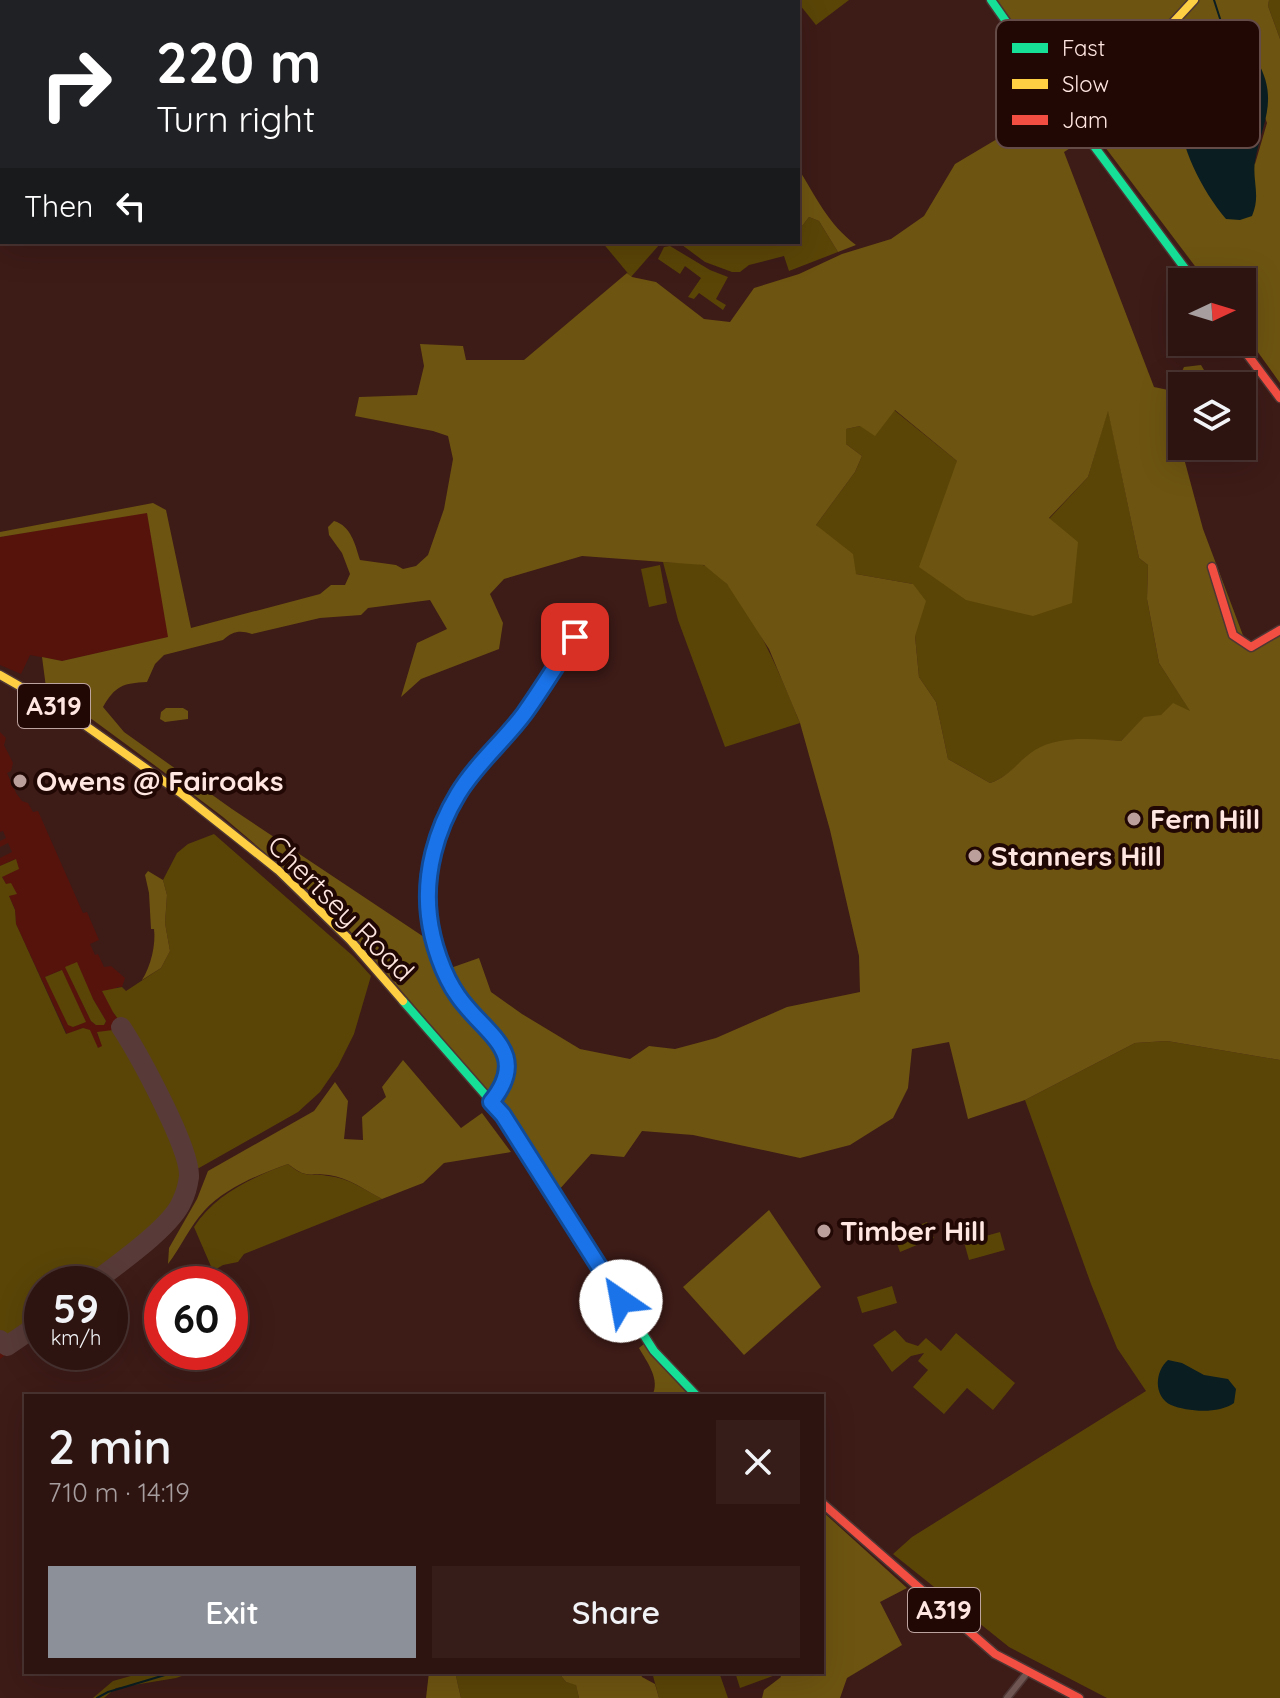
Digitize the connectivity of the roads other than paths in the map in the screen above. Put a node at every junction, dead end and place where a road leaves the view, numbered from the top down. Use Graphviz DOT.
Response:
graph roads {
  1 [pos="991,0"];
  2 [pos="1194,0"];
  3 [pos="1005,20"];
  4 [pos="1175,20"];
  5 [pos="1097,148"];
  6 [pos="1185,268"];
  7 [pos="1248,356"];
  8 [pos="1280,398"];
  9 [pos="1212,567"];
  10 [pos="1280,630"];
  11 [pos="575,637"];
  12 [pos="0,675"];
  13 [pos="491,1102"];
  14 [pos="695,1394"];
  15 [pos="824,1505"];
  16 [pos="1027,1673"];
  17 [pos="1007,1698"];
  18 [pos="1079,1698"];
  1 -- 3 [label="main road"];
  2 -- 4 [label="main road"];
  5 -- 6 [label="main road"];
  7 -- 8 [label="main road"];
  9 -- 10 [label="main road"];
  11 -- 13 [label="main road"];
  12 -- 13 [label="main road, Chertsey Road / A319"];
  13 -- 14 [label="main road, Chertsey Road / A319"];
  15 -- 16 [label="main road, A319"];
  16 -- 17 [label="street"];
  16 -- 18 [label="main road, A319"];
}
